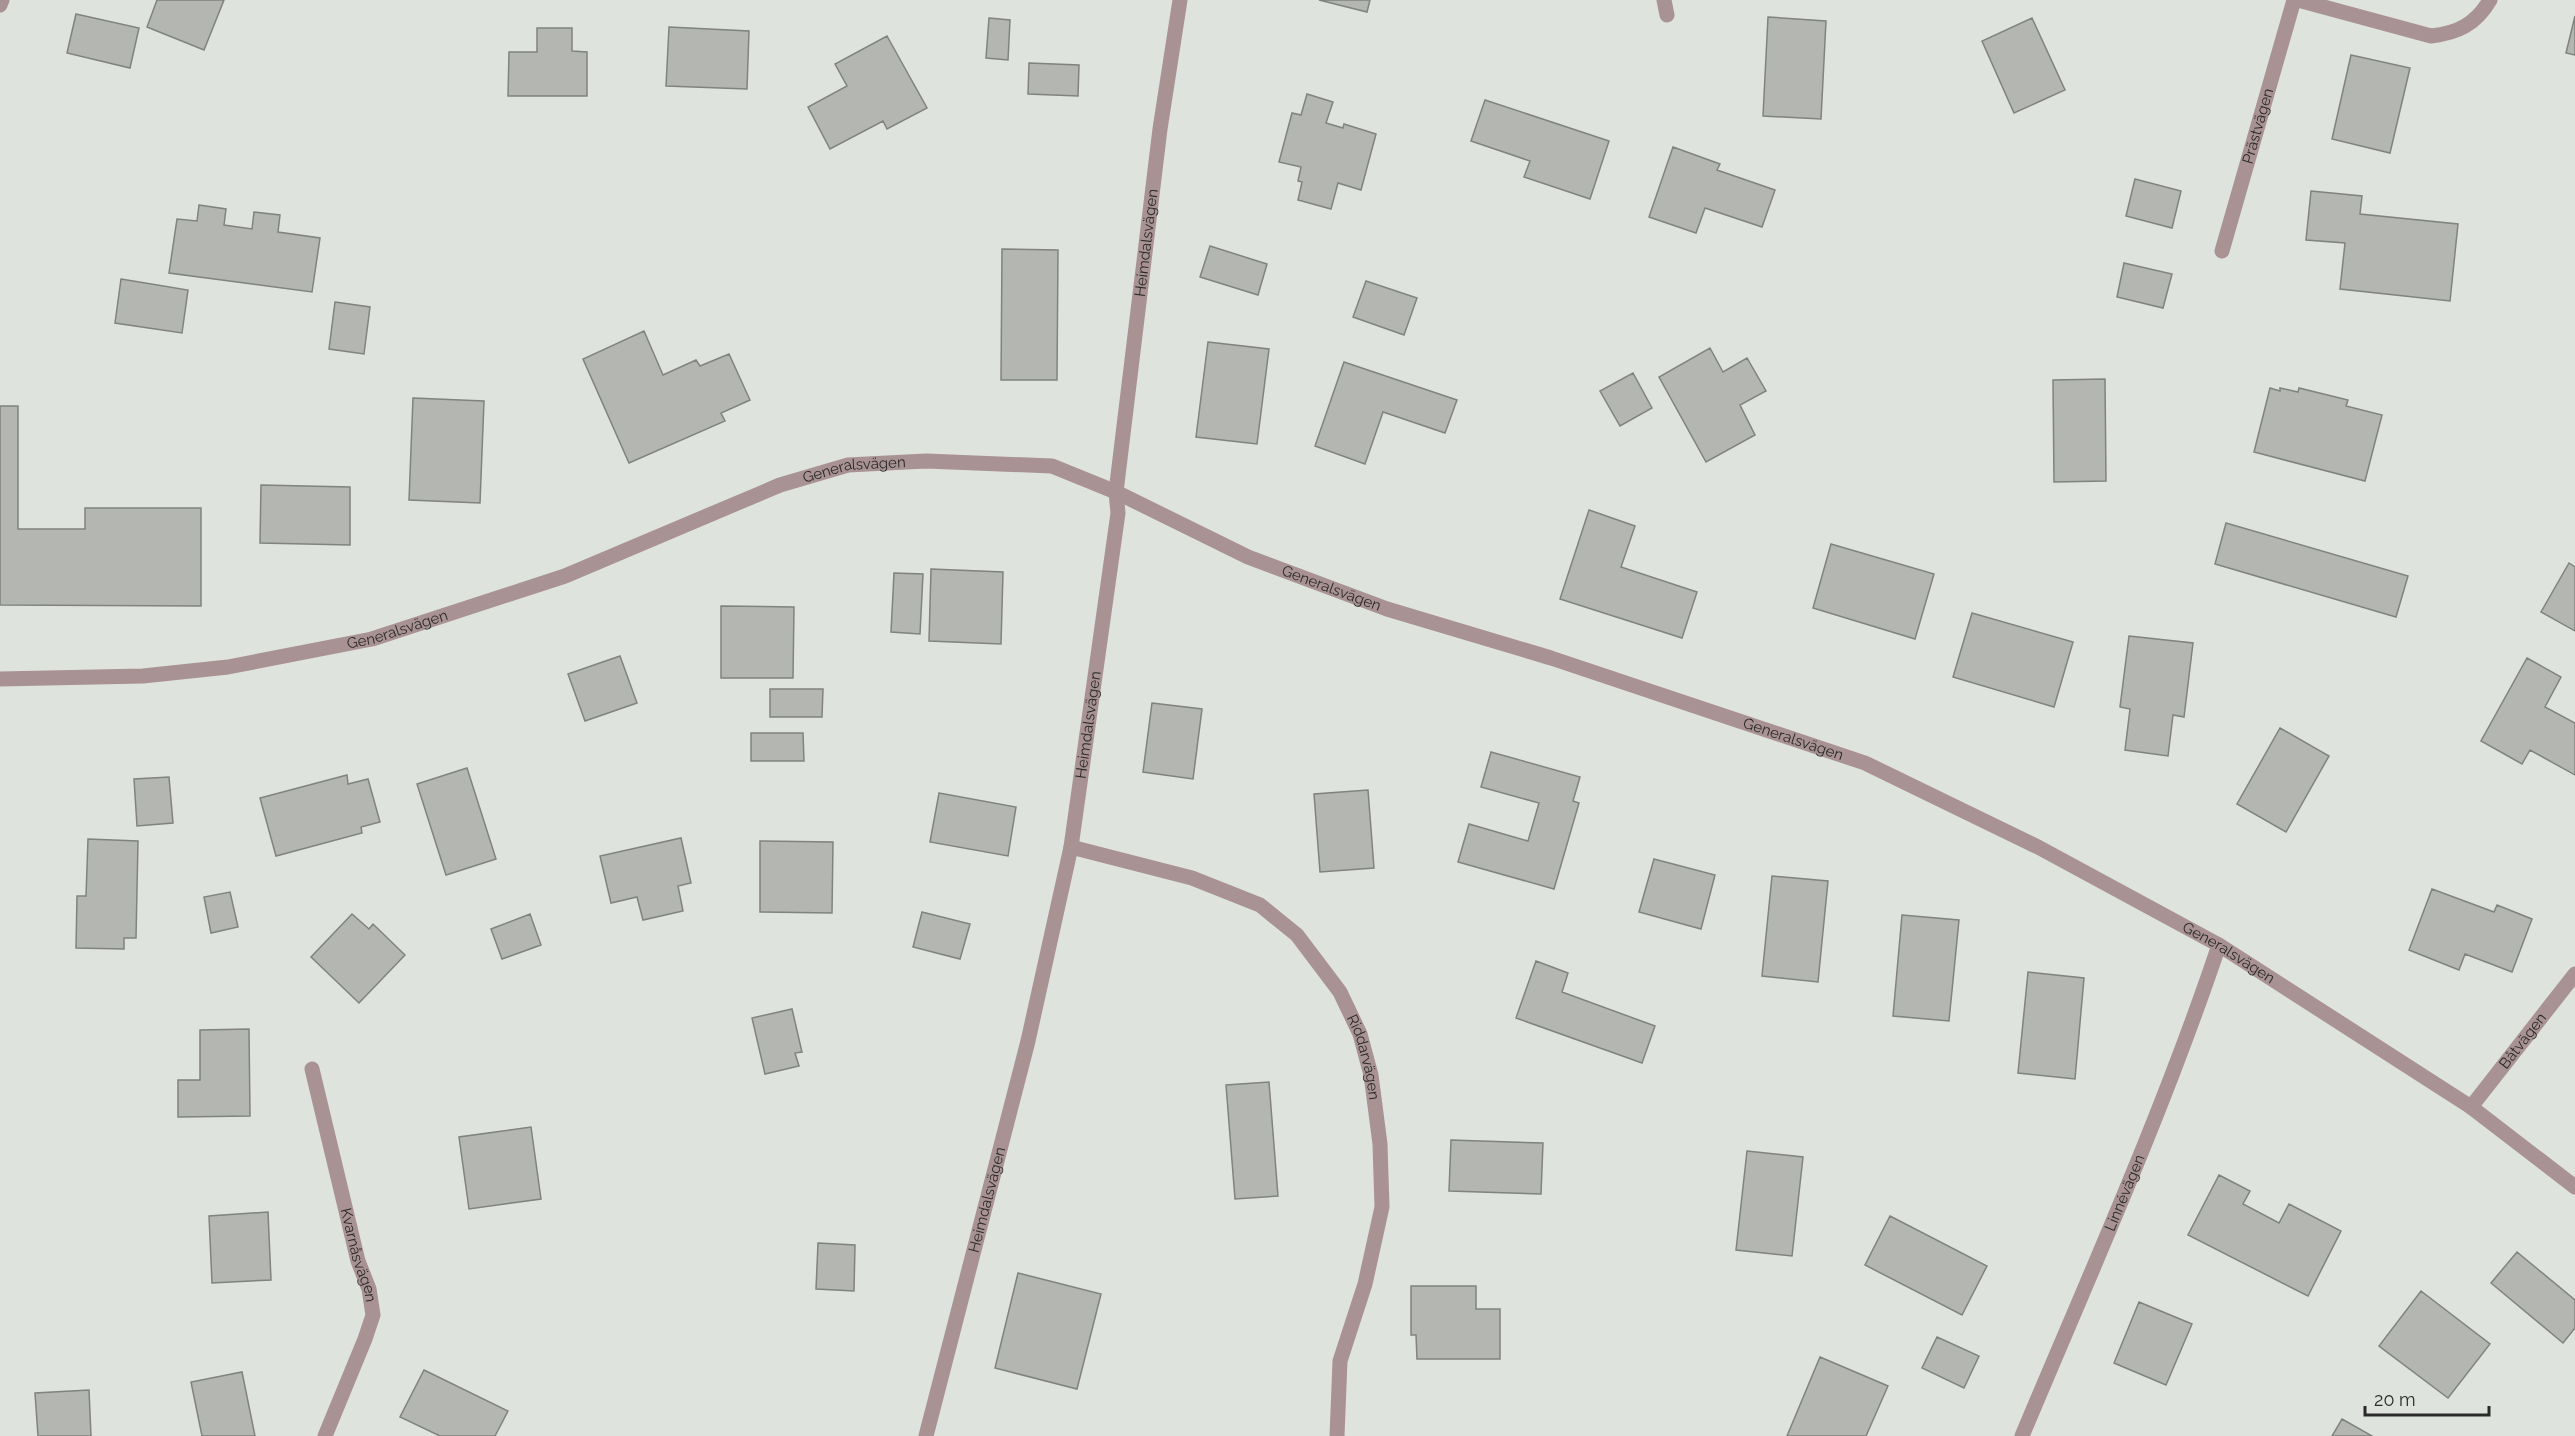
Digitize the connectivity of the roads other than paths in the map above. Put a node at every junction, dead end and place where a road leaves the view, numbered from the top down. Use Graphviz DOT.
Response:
graph roads {
  1 [pos="2,0"];
  2 [pos="1180,0"];
  3 [pos="2296,0"];
  4 [pos="2490,0"];
  5 [pos="0,5"];
  6 [pos="2222,251"];
  7 [pos="1116,492"];
  8 [pos="0,679"];
  9 [pos="1071,847"];
  10 [pos="2219,945"];
  11 [pos="2575,974"];
  12 [pos="312,1069"];
  13 [pos="2471,1107"];
  14 [pos="2575,1187"];
  15 [pos="325,1436"];
  16 [pos="926,1436"];
  17 [pos="1337,1436"];
  18 [pos="2022,1436"];
  1 -- 5 [label="street"];
  2 -- 7 [label="street, Heimdalsvägen"];
  3 -- 4 [label="street"];
  3 -- 6 [label="street, Prästvägen"];
  7 -- 8 [label="street, Generalsvägen"];
  7 -- 9 [label="street, Heimdalsvägen"];
  7 -- 10 [label="street, Generalsvägen"];
  9 -- 16 [label="street, Heimdalsvägen"];
  9 -- 17 [label="street, Riddarvägen"];
  10 -- 13 [label="street, Generalsvägen"];
  10 -- 18 [label="street, Linnévägen"];
  11 -- 13 [label="street, Båtvägen"];
  12 -- 15 [label="street, Kvarnåsvägen"];
  13 -- 14 [label="street, Generalsvägen"];
}
